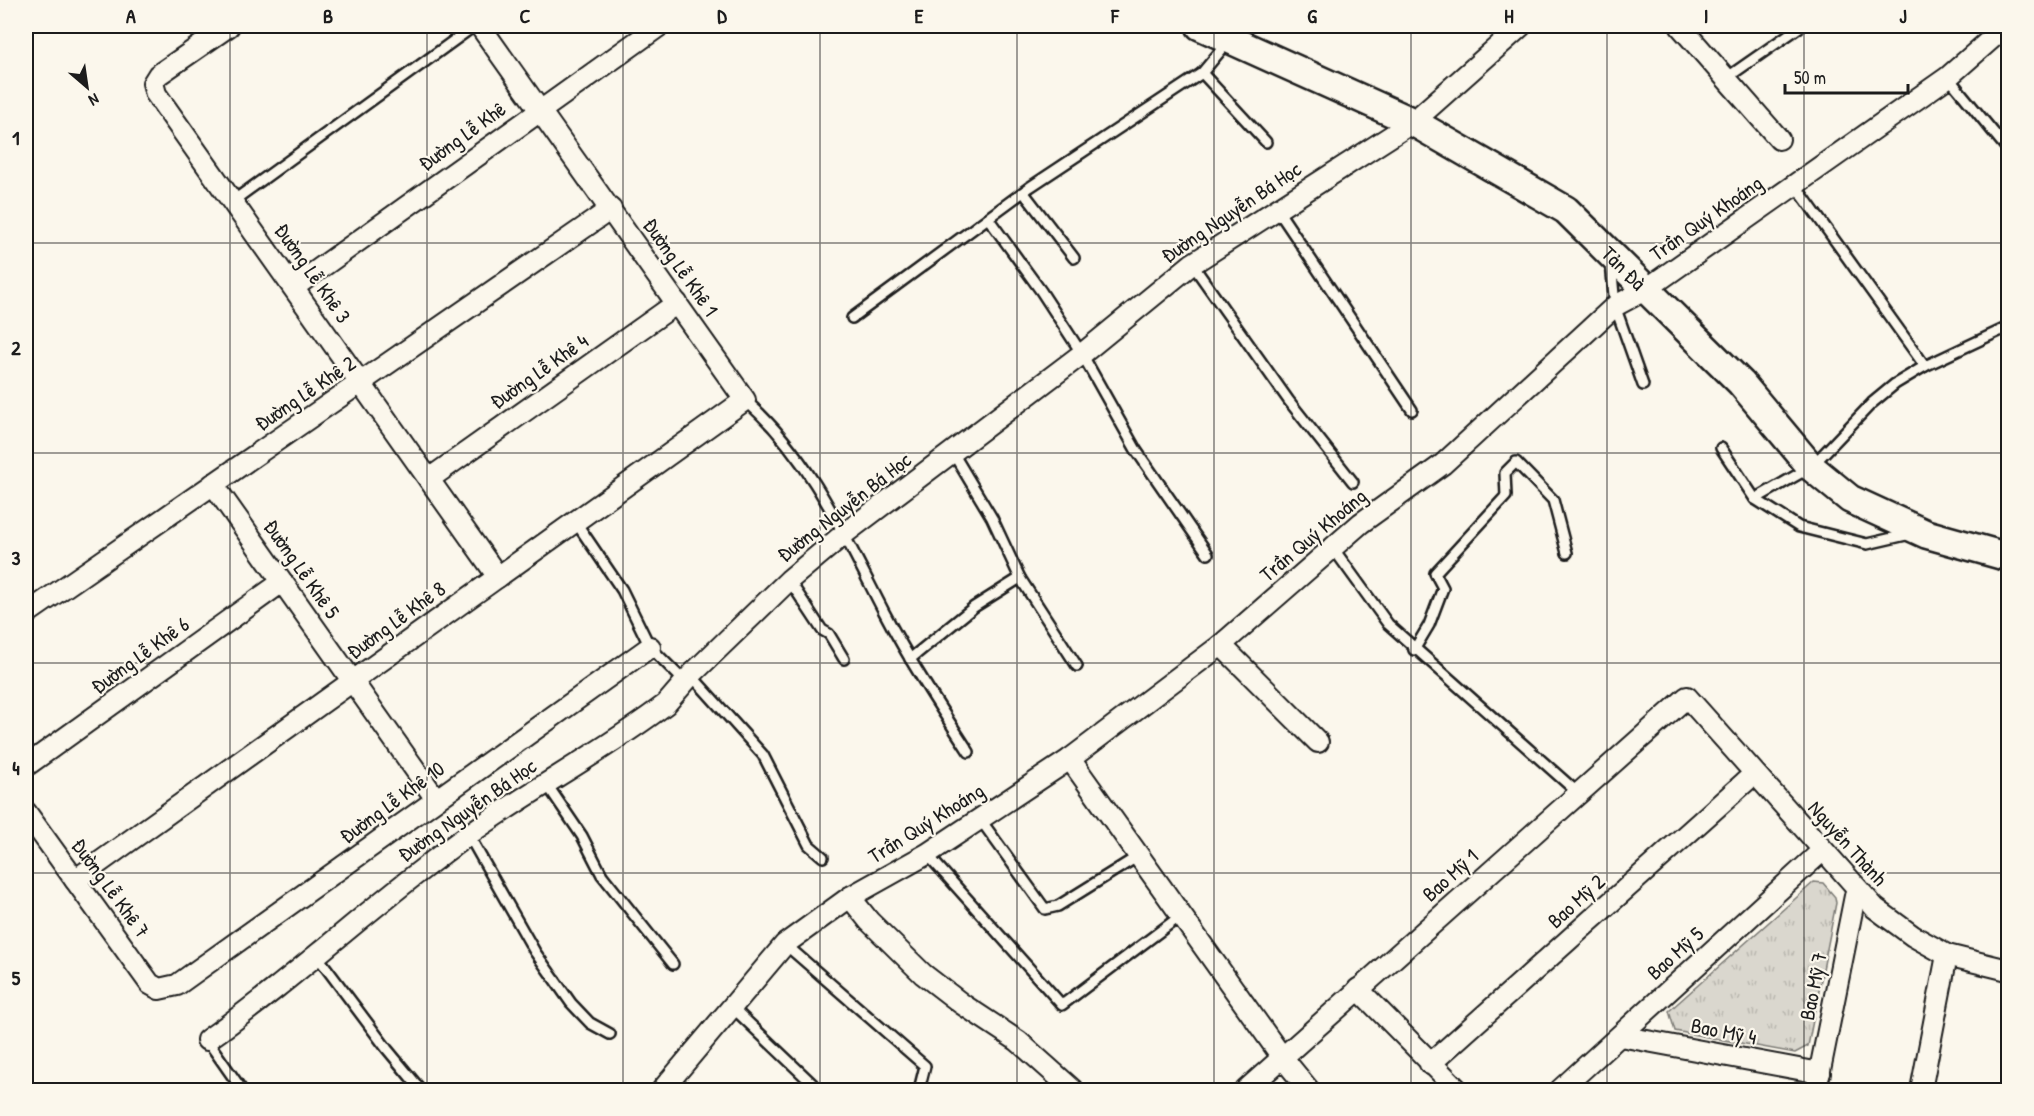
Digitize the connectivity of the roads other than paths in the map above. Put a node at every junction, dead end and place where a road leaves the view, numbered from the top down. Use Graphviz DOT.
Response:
graph roads {
  1 [pos="228,26"];
  2 [pos="474,26"];
  3 [pos="480,26"];
  4 [pos="659,26"];
  5 [pos="1200,26"];
  6 [pos="1521,26"];
  7 [pos="1680,26"];
  8 [pos="1801,26"];
  9 [pos="2006,26"];
  10 [pos="1230,38"];
  11 [pos="1202,73"];
  12 [pos="1948,77"];
  13 [pos="1725,79"];
  14 [pos="540,109"];
  15 [pos="1413,122"];
  16 [pos="1779,139"];
  17 [pos="1266,142"];
  18 [pos="2008,150"];
  19 [pos="1795,185"];
  20 [pos="1024,193"];
  21 [pos="233,201"];
  22 [pos="611,209"];
  23 [pos="1277,209"];
  24 [pos="988,219"];
  25 [pos="1610,254"];
  26 [pos="1074,258"];
  27 [pos="1192,264"];
  28 [pos="294,287"];
  29 [pos="1645,290"];
  30 [pos="677,303"];
  31 [pos="1615,306"];
  32 [pos="852,318"];
  33 [pos="2008,327"];
  34 [pos="1082,354"];
  35 [pos="1925,366"];
  36 [pos="362,383"];
  37 [pos="1643,385"];
  38 [pos="745,400"];
  39 [pos="1412,410"];
  40 [pos="1721,448"];
  41 [pos="953,453"];
  42 [pos="1811,467"];
  43 [pos="429,479"];
  44 [pos="1353,482"];
  45 [pos="213,484"];
  46 [pos="1755,499"];
  47 [pos="575,521"];
  48 [pos="844,534"];
  49 [pos="1926,534"];
  50 [pos="1333,548"];
  51 [pos="1567,553"];
  52 [pos="1208,554"];
  53 [pos="2008,557"];
  54 [pos="498,577"];
  55 [pos="1020,578"];
  56 [pos="789,580"];
  57 [pos="282,582"];
  58 [pos="26,614"];
  59 [pos="1221,645"];
  60 [pos="650,647"];
  61 [pos="1414,650"];
  62 [pos="844,659"];
  63 [pos="910,659"];
  64 [pos="1077,666"];
  65 [pos="688,678"];
  66 [pos="352,681"];
  67 [pos="1687,697"];
  68 [pos="1317,742"];
  69 [pos="969,752"];
  70 [pos="1070,759"];
  71 [pos="26,766"];
  72 [pos="1754,774"];
  73 [pos="546,783"];
  74 [pos="1578,793"];
  75 [pos="436,799"];
  76 [pos="26,812"];
  77 [pos="980,819"];
  78 [pos="468,834"];
  79 [pos="1822,852"];
  80 [pos="927,854"];
  81 [pos="1140,855"];
  82 [pos="823,856"];
  83 [pos="75,880"];
  84 [pos="1856,891"];
  85 [pos="850,897"];
  86 [pos="1182,914"];
  87 [pos="785,944"];
  88 [pos="1947,955"];
  89 [pos="318,957"];
  90 [pos="673,964"];
  91 [pos="2008,970"];
  92 [pos="159,989"];
  93 [pos="1358,989"];
  94 [pos="732,1007"];
  95 [pos="610,1034"];
  96 [pos="1620,1036"];
  97 [pos="207,1040"];
  98 [pos="1282,1057"];
  99 [pos="1430,1064"];
  100 [pos="1818,1082"];
  101 [pos="242,1090"];
  102 [pos="421,1090"];
  103 [pos="662,1090"];
  104 [pos="819,1090"];
  105 [pos="919,1090"];
  106 [pos="1073,1090"];
  107 [pos="1246,1090"];
  108 [pos="1309,1090"];
  109 [pos="1458,1090"];
  110 [pos="1560,1090"];
  111 [pos="1921,1090"];
  1 -- 21 [label="street, Đường Lễ Khê 3"];
  2 -- 21 [label="lane"];
  3 -- 14 [label="street, Đường Lễ Khê 1"];
  4 -- 14 [label="street, Đường Lễ Khê"];
  5 -- 10 [label="main road, Tản Đà"];
  6 -- 15 [label="street, Đường Nguyễn Bá Học"];
  7 -- 13 [label="street"];
  8 -- 13 [label="lane"];
  9 -- 12 [label="street, Trần Quý Khoáng"];
  10 -- 11 [label="lane"];
  10 -- 15 [label="main road, Tản Đà"];
  11 -- 17 [label="lane"];
  11 -- 20 [label="lane"];
  12 -- 18 [label="lane"];
  12 -- 19 [label="street, Trần Quý Khoáng"];
  13 -- 16 [label="street"];
  14 -- 22 [label="street, Đường Lễ Khê 1"];
  14 -- 28 [label="street, Đường Lễ Khê"];
  15 -- 23 [label="street, Đường Nguyễn Bá Học"];
  15 -- 25 [label="main road, Tản Đà"];
  19 -- 29 [label="street, Trần Quý Khoáng"];
  19 -- 35 [label="lane"];
  20 -- 24 [label="lane"];
  20 -- 26 [label="lane"];
  21 -- 28 [label="street, Đường Lễ Khê 3"];
  22 -- 30 [label="street, Đường Lễ Khê 1"];
  22 -- 36 [label="street, Đường Lễ Khê 2"];
  23 -- 27 [label="street, Đường Nguyễn Bá Học"];
  23 -- 39 [label="lane"];
  24 -- 32 [label="lane"];
  24 -- 34 [label="lane"];
  25 -- 29 [label="main road, Tản Đà"];
  25 -- 31 [label="lane"];
  27 -- 34 [label="street, Đường Nguyễn Bá Học"];
  27 -- 44 [label="lane"];
  28 -- 36 [label="street, Đường Lễ Khê 3"];
  29 -- 31 [label="street, Trần Quý Khoáng"];
  29 -- 42 [label="main road, Tản Đà"];
  30 -- 38 [label="street, Đường Lễ Khê 1"];
  30 -- 43 [label="street, Đường Lễ Khê 4"];
  31 -- 37 [label="lane"];
  31 -- 50 [label="street, Trần Quý Khoáng"];
  33 -- 35 [label="lane"];
  34 -- 41 [label="street, Đường Nguyễn Bá Học"];
  34 -- 52 [label="lane"];
  35 -- 42 [label="lane"];
  36 -- 43 [label="street, Đường Lễ Khê 3"];
  36 -- 45 [label="street, Đường Lễ Khê 2"];
  38 -- 47 [label="street, Đường Lễ Khê 8"];
  38 -- 48 [label="lane, Đường Lễ Khê 1"];
  40 -- 46 [label="lane"];
  41 -- 48 [label="street, Đường Nguyễn Bá Học"];
  41 -- 55 [label="lane"];
  42 -- 46 [label="lane"];
  42 -- 49 [label="main road, Tản Đà"];
  43 -- 54 [label="street, Đường Lễ Khê 3"];
  45 -- 57 [label="street, Đường Lễ Khê 5"];
  45 -- 58 [label="street, Đường Lễ Khê 2"];
  46 -- 49 [label="lane"];
  47 -- 54 [label="street, Đường Lễ Khê 8"];
  47 -- 60 [label="lane"];
  48 -- 56 [label="street, Đường Nguyễn Bá Học"];
  48 -- 63 [label="lane, Đường Lễ Khê 1"];
  49 -- 53 [label="main road, Tản Đà"];
  50 -- 59 [label="street, Trần Quý Khoáng"];
  50 -- 61 [label="lane"];
  51 -- 61 [label="lane"];
  54 -- 66 [label="street, Đường Lễ Khê 8"];
  55 -- 63 [label="lane"];
  55 -- 64 [label="lane"];
  56 -- 62 [label="lane"];
  56 -- 65 [label="street, Đường Nguyễn Bá Học"];
  57 -- 66 [label="street, Đường Lễ Khê 5"];
  57 -- 71 [label="street, Đường Lễ Khê 6"];
  59 -- 68 [label="street"];
  59 -- 70 [label="street, Trần Quý Khoáng"];
  60 -- 65 [label="lane"];
  60 -- 75 [label="street, Đường Lễ Khê 10"];
  61 -- 74 [label="lane"];
  63 -- 69 [label="lane, Đường Lễ Khê 1"];
  65 -- 73 [label="street, Đường Nguyễn Bá Học"];
  65 -- 82 [label="lane"];
  66 -- 75 [label="street, Đường Lễ Khê 5"];
  66 -- 83 [label="street, Đường Lễ Khê 8"];
  67 -- 72 [label="street, Nguyễn Thành"];
  67 -- 74 [label="street, Bao Mỹ 1"];
  70 -- 77 [label="street, Trần Quý Khoáng"];
  70 -- 81 [label="street"];
  72 -- 79 [label="street, Nguyễn Thành"];
  72 -- 99 [label="street, Bao Mỹ 2"];
  73 -- 78 [label="street, Đường Nguyễn Bá Học"];
  73 -- 90 [label="lane"];
  74 -- 93 [label="street, Bao Mỹ 1"];
  75 -- 92 [label="street, Đường Lễ Khê 10"];
  76 -- 83 [label="street, Đường Lễ Khê 7"];
  77 -- 80 [label="street, Trần Quý Khoáng"];
  77 -- 81 [label="lane"];
  78 -- 89 [label="street, Đường Nguyễn Bá Học"];
  78 -- 95 [label="lane"];
  79 -- 84 [label="street, Nguyễn Thành"];
  79 -- 96 [label="street, Bao Mỹ 5"];
  80 -- 85 [label="street, Trần Quý Khoáng"];
  80 -- 86 [label="lane"];
  81 -- 86 [label="street"];
  83 -- 92 [label="street, Đường Lễ Khê 7"];
  84 -- 88 [label="street, Nguyễn Thành"];
  84 -- 100 [label="street, Bao Mỹ 7"];
  85 -- 87 [label="street, Trần Quý Khoáng"];
  85 -- 106 [label="street"];
  86 -- 98 [label="street"];
  87 -- 94 [label="street, Trần Quý Khoáng"];
  87 -- 105 [label="lane"];
  88 -- 91 [label="street, Nguyễn Thành"];
  88 -- 111 [label="street"];
  89 -- 97 [label="street, Đường Nguyễn Bá Học"];
  89 -- 102 [label="lane"];
  93 -- 98 [label="street, Bao Mỹ 1"];
  93 -- 99 [label="street"];
  94 -- 103 [label="street, Trần Quý Khoáng"];
  94 -- 104 [label="lane"];
  96 -- 100 [label="street, Bao Mỹ 4"];
  96 -- 110 [label="street, Bao Mỹ 5"];
  97 -- 101 [label="lane"];
  98 -- 107 [label="street, Bao Mỹ 1"];
  98 -- 108 [label="street"];
  99 -- 109 [label="street"];
}
